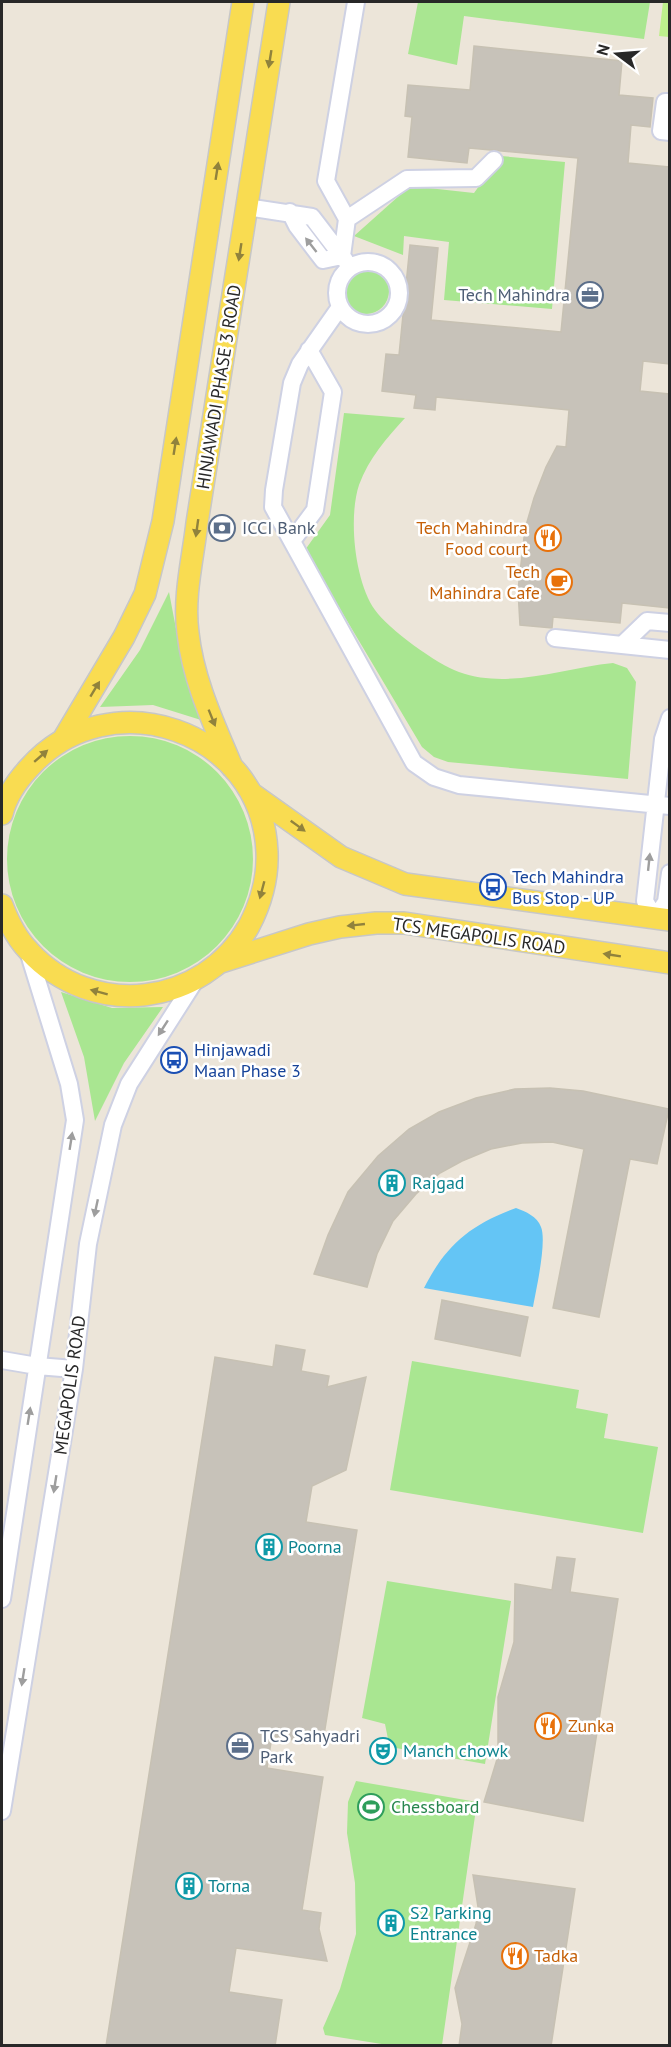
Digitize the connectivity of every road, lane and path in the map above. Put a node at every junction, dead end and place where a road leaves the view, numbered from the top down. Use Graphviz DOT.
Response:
graph roads {
  1 [pos="243,2"];
  2 [pos="279,2"];
  3 [pos="356,2"];
  4 [pos="669,102"];
  5 [pos="669,132"];
  6 [pos="494,160"];
  7 [pos="247,207"];
  8 [pos="347,219"];
  9 [pos="346,262"];
  10 [pos="340,307"];
  11 [pos="309,350"];
  12 [pos="292,541"];
  13 [pos="669,623"];
  14 [pos="555,638"];
  15 [pos="622,645"];
  16 [pos="669,650"];
  17 [pos="669,718"];
  18 [pos="64,738"];
  19 [pos="232,767"];
  20 [pos="10,782"];
  21 [pos="250,792"];
  22 [pos="662,806"];
  23 [pos="2,814"];
  24 [pos="669,873"];
  25 [pos="2,904"];
  26 [pos="662,919"];
  27 [pos="28,951"];
  28 [pos="221,962"];
  29 [pos="669,963"];
  30 [pos="196,980"];
  31 [pos="2,1360"];
  32 [pos="37,1366"];
  33 [pos="74,1369"];
  34 [pos="2,1599"];
  35 [pos="2,1811"];
  18 -- 1 [label="main road, HINJAWADI PHASE 3 ROAD, one-way"];
  2 -- 7 [label="main road, HINJAWADI PHASE 3 ROAD, one-way"];
  3 -- 8 [label="street"];
  4 -- 5 [label="street"];
  6 -- 8 [label="street"];
  9 -- 7 [label="street, one-way"];
  7 -- 19 [label="main road, HINJAWADI PHASE 3 ROAD, one-way"];
  8 -- 9 [label="street"];
  9 -- 10 [label="street"];
  9 -- 10 [label="street"];
  10 -- 11 [label="street"];
  11 -- 12 [label="street"];
  11 -- 12 [label="street"];
  12 -- 22 [label="street"];
  13 -- 15 [label="street"];
  14 -- 15 [label="street"];
  15 -- 16 [label="street"];
  17 -- 22 [label="street"];
  18 -- 19 [label="main road"];
  20 -- 18 [label="main road, one-way"];
  19 -- 21 [label="main road"];
  20 -- 23 [label="main road"];
  21 -- 26 [label="main road, one-way"];
  21 -- 28 [label="main road, one-way"];
  26 -- 22 [label="street, one-way"];
  24 -- 26 [label="street"];
  25 -- 27 [label="main road"];
  30 -- 27 [label="main road, one-way"];
  32 -- 27 [label="street, MEGAPOLIS ROAD, one-way"];
  29 -- 28 [label="main road, TCS MEGAPOLIS ROAD, one-way"];
  28 -- 30 [label="main road"];
  30 -- 33 [label="street, MEGAPOLIS ROAD, one-way"];
  31 -- 32 [label="street"];
  32 -- 33 [label="street"];
  34 -- 32 [label="street, MEGAPOLIS ROAD, one-way"];
  33 -- 35 [label="street, MEGAPOLIS ROAD, one-way"];
}
